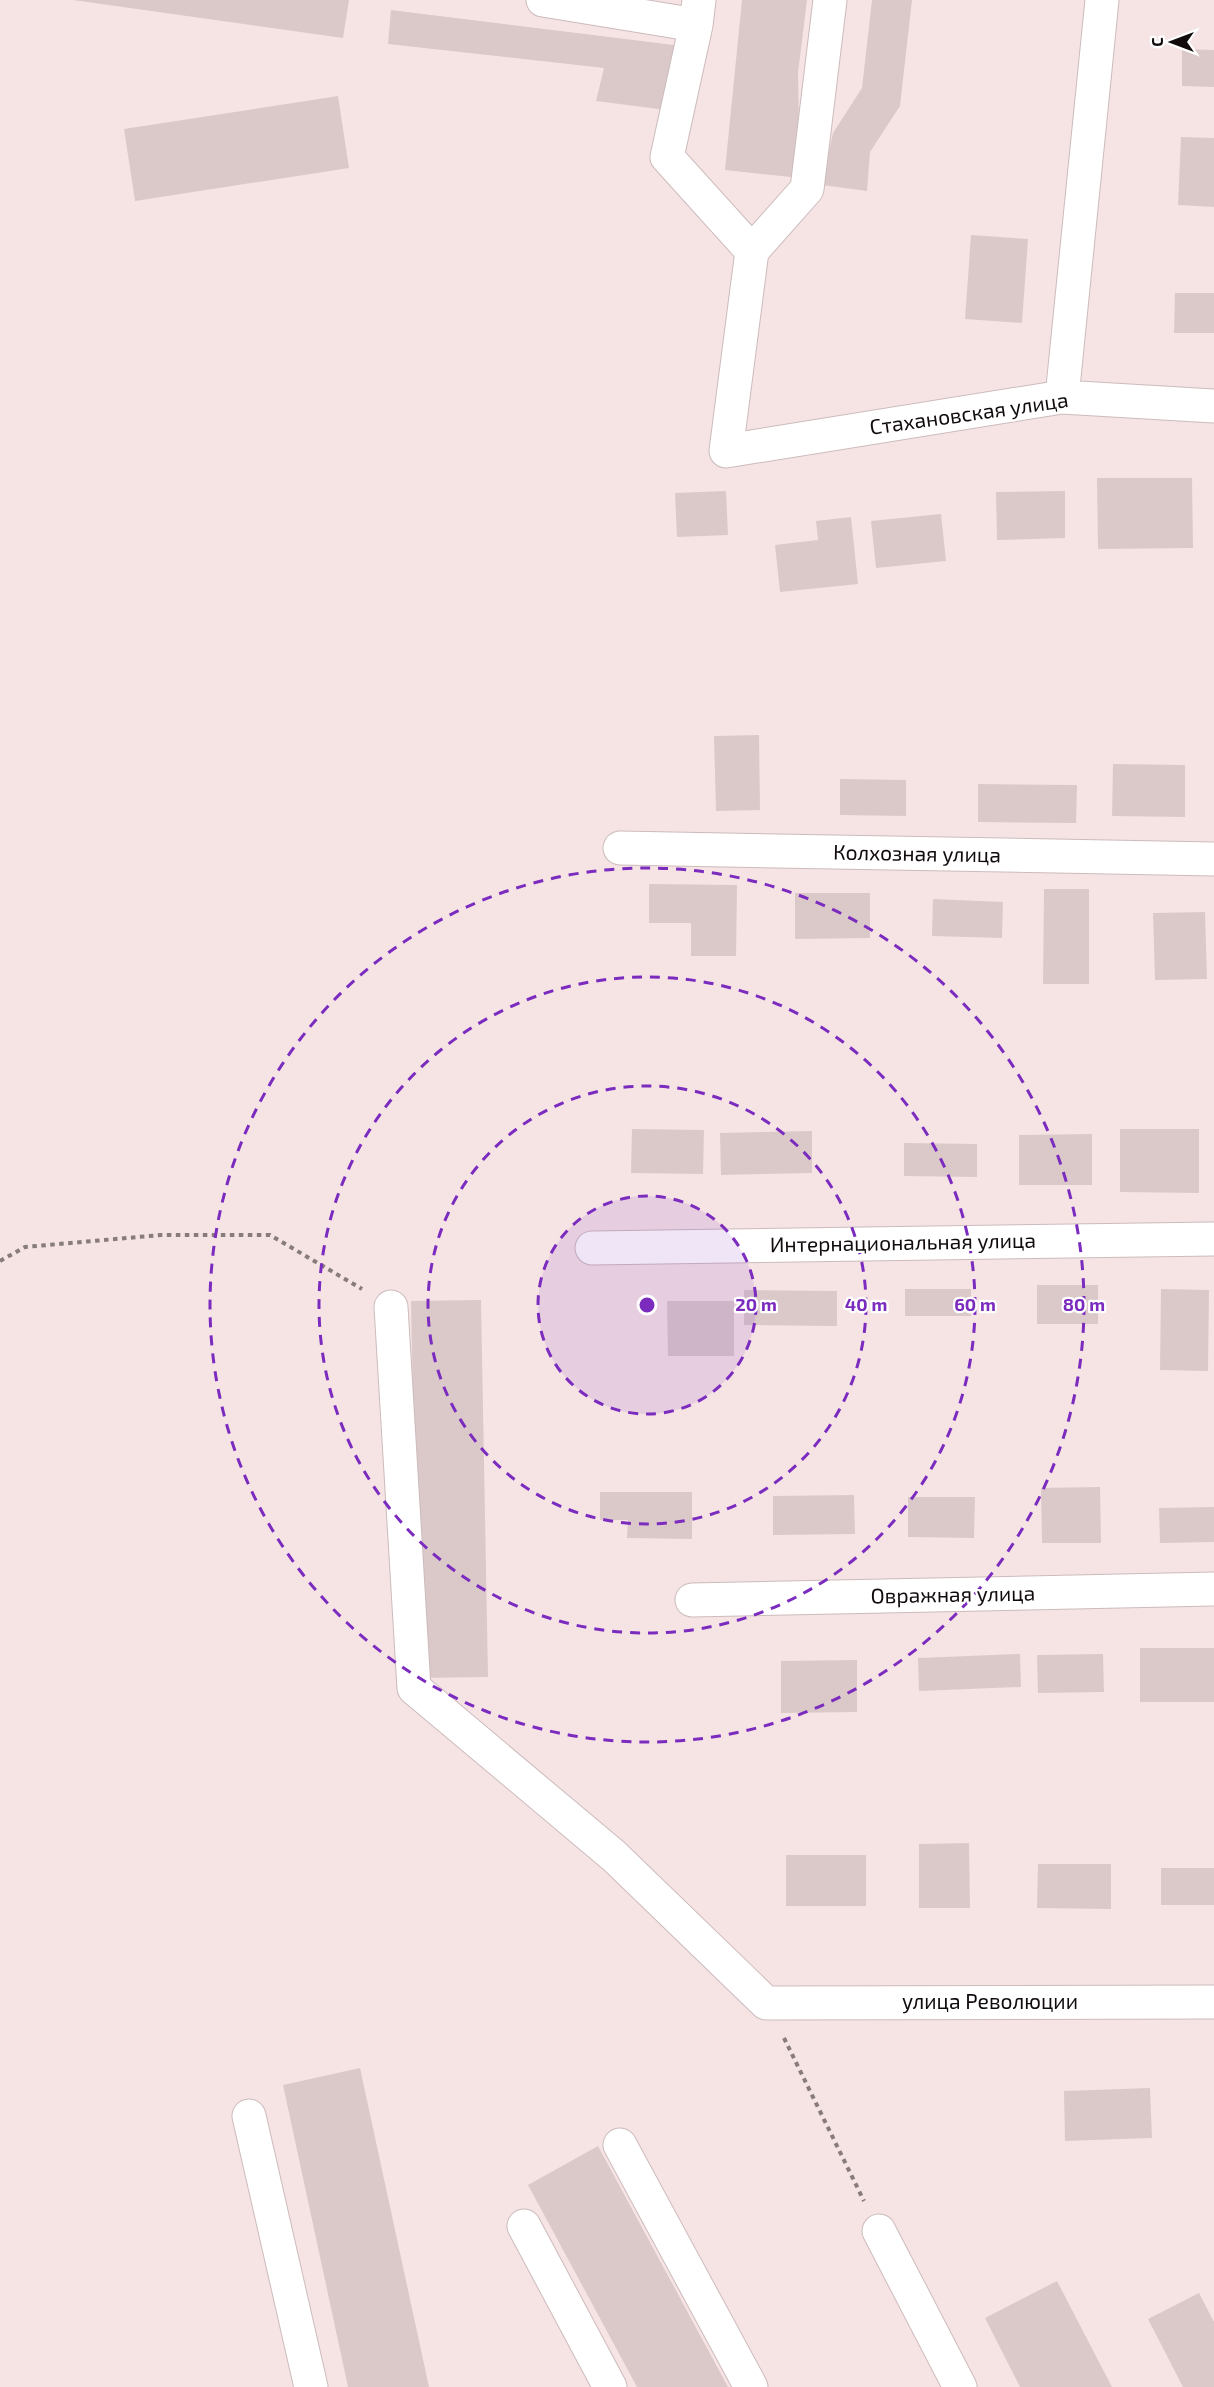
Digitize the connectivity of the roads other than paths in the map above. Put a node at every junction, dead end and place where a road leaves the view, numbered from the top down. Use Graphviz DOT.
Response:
graph roads {
  1 [pos="830,0"];
  2 [pos="1101,0"];
  3 [pos="556,1"];
  4 [pos="698,12"];
  5 [pos="752,251"];
  6 [pos="1062,397"];
  7 [pos="1214,406"];
  8 [pos="620,848"];
  9 [pos="1214,859"];
  10 [pos="1214,1239"];
  11 [pos="592,1248"];
  12 [pos="392,1307"];
  13 [pos="1214,1589"];
  14 [pos="692,1600"];
  15 [pos="1214,2002"];
  16 [pos="249,2116"];
  17 [pos="620,2145"];
  18 [pos="524,2226"];
  19 [pos="879,2231"];
  20 [pos="311,2387"];
  21 [pos="610,2387"];
  22 [pos="751,2387"];
  23 [pos="960,2387"];
  1 -- 5 [label="street"];
  2 -- 6 [label="street"];
  3 -- 4 [label="street"];
  4 -- 5 [label="street"];
  5 -- 6 [label="street, Стахановская улица"];
  6 -- 7 [label="street, Стахановская улица"];
  8 -- 9 [label="street, Колхозная улица"];
  10 -- 11 [label="street, Интернациональная улица"];
  12 -- 15 [label="street, улица Революции"];
  13 -- 14 [label="street, Овражная улица"];
  16 -- 20 [label="street"];
  17 -- 22 [label="street"];
  18 -- 21 [label="street"];
  19 -- 23 [label="street"];
}
